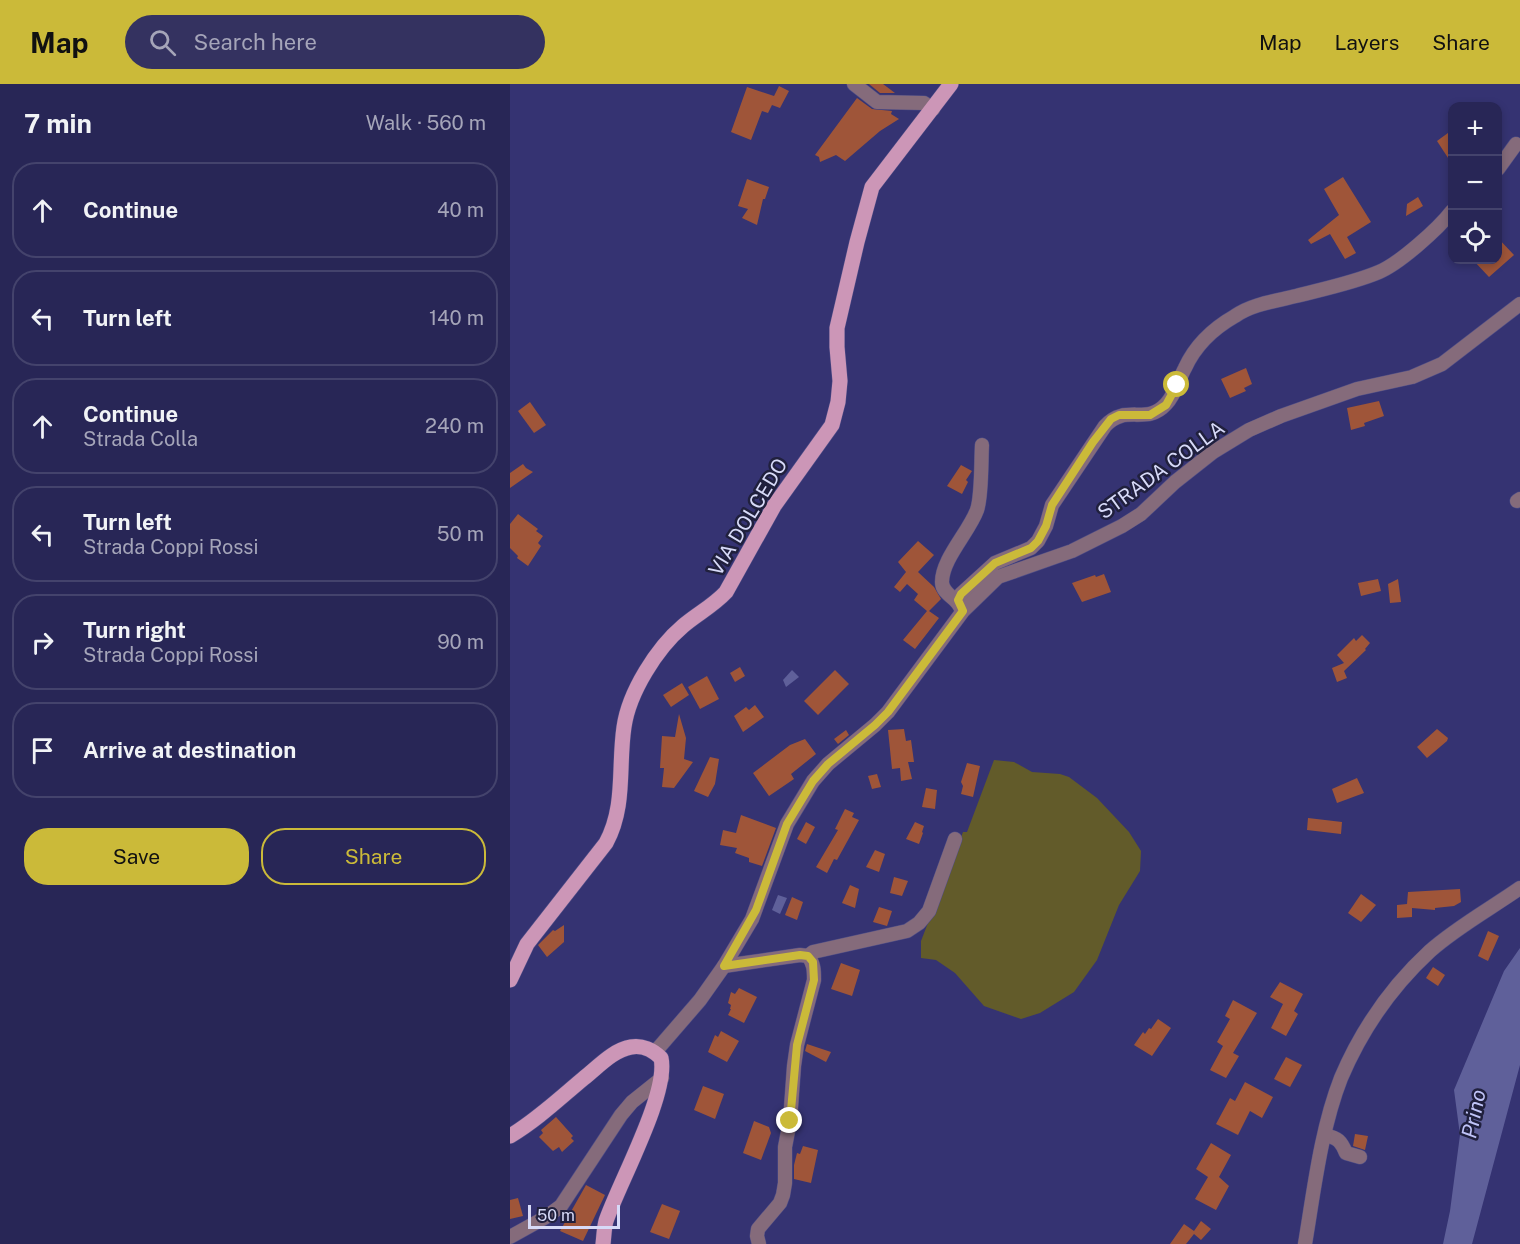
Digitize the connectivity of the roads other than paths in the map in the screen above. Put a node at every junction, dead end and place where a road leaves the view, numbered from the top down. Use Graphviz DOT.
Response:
graph roads {
  1 [pos="854,84"];
  2 [pos="951,84"];
  3 [pos="933,109"];
  4 [pos="1516,144"];
  5 [pos="1502,162"];
  6 [pos="1448,216"];
  7 [pos="1520,304"];
  8 [pos="982,445"];
  9 [pos="960,606"];
  10 [pos="955,839"];
  11 [pos="1520,888"];
  12 [pos="808,956"];
  13 [pos="724,966"];
  14 [pos="510,980"];
  15 [pos="655,1052"];
  16 [pos="662,1077"];
  17 [pos="1324,1135"];
  18 [pos="510,1136"];
  19 [pos="1360,1157"];
  20 [pos="510,1236"];
  21 [pos="603,1244"];
  22 [pos="759,1244"];
  23 [pos="1305,1244"];
  1 -- 3 [label="street"];
  2 -- 3 [label="main road, VIA DOLCEDO"];
  3 -- 14 [label="main road, VIA DOLCEDO"];
  4 -- 5 [label="street"];
  6 -- 9 [label="street"];
  7 -- 9 [label="street, STRADA COLLA"];
  8 -- 9 [label="street"];
  9 -- 13 [label="street, STRADA COLLA"];
  10 -- 12 [label="street"];
  11 -- 17 [label="street"];
  12 -- 13 [label="street"];
  12 -- 22 [label="street"];
  13 -- 15 [label="street, STRADA COLLA"];
  15 -- 16 [label="main road"];
  15 -- 18 [label="main road"];
  16 -- 20 [label="street"];
  16 -- 21 [label="main road"];
  17 -- 19 [label="street"];
  17 -- 23 [label="street"];
}
